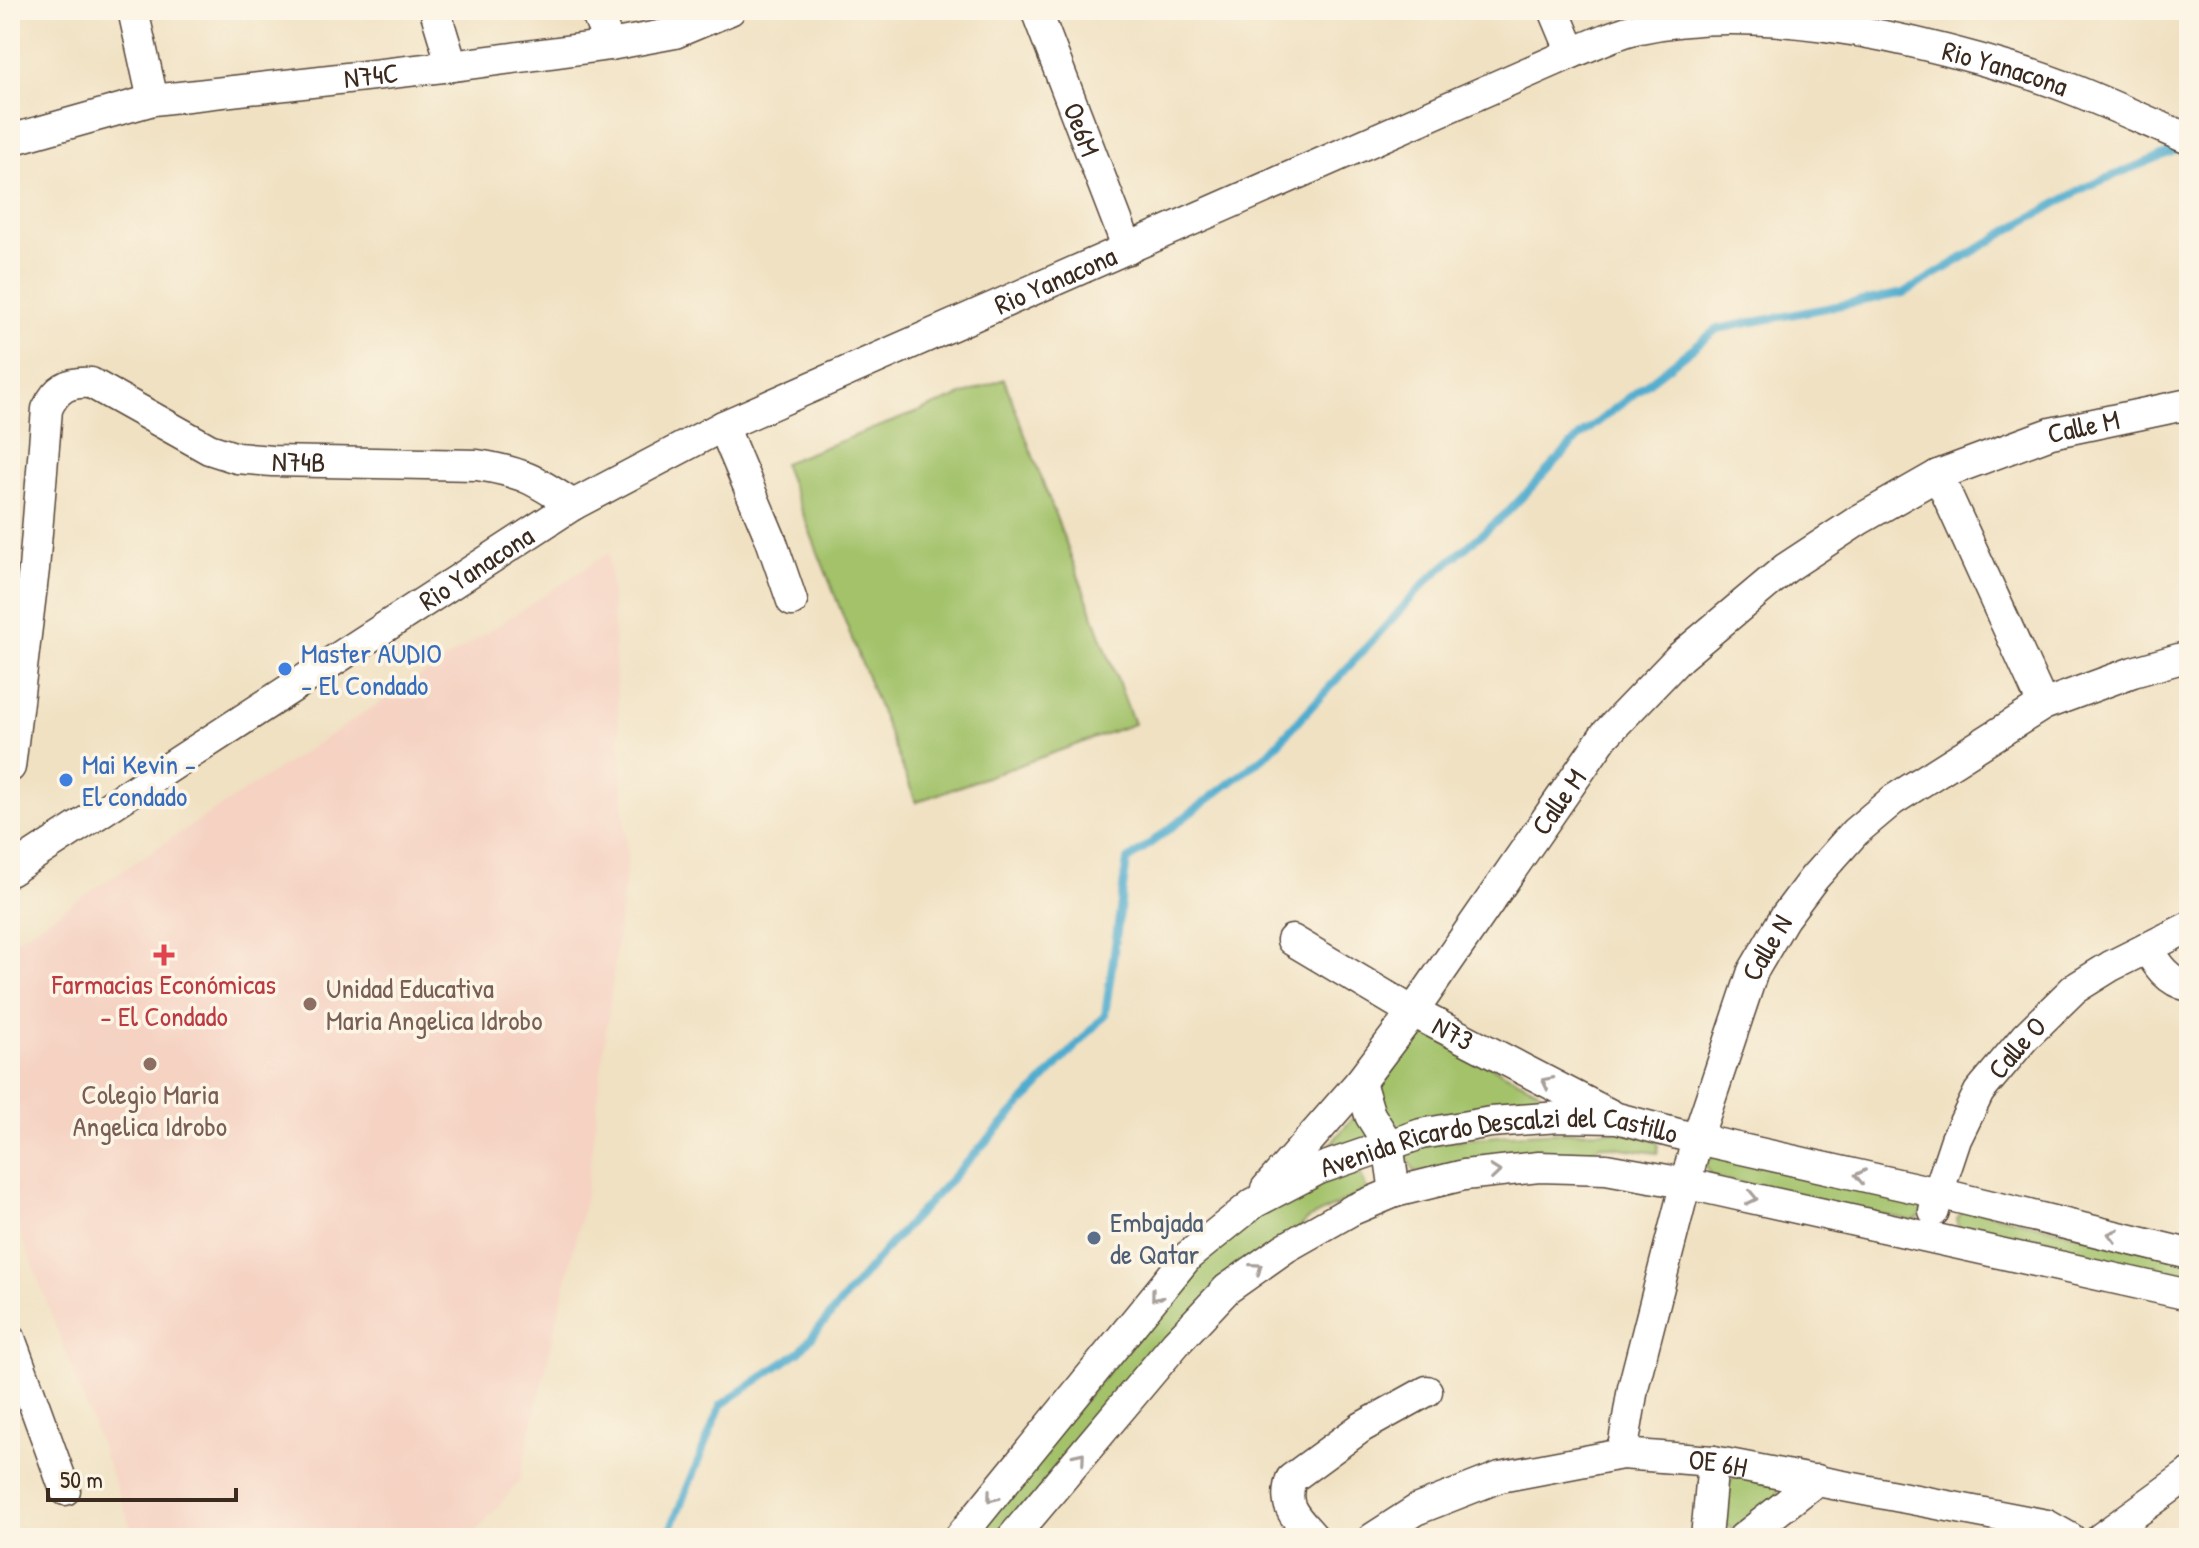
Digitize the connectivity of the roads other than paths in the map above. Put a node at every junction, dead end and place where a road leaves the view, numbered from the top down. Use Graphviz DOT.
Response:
graph roads {
  1 [pos="133,10"];
  2 [pos="435,10"];
  3 [pos="595,10"];
  4 [pos="730,10"];
  5 [pos="1036,10"];
  6 [pos="1554,10"];
  7 [pos="1723,15"];
  8 [pos="670,22"];
  9 [pos="610,45"];
  10 [pos="1572,53"];
  11 [pos="452,66"];
  12 [pos="153,100"];
  13 [pos="2189,139"];
  14 [pos="10,140"];
  15 [pos="1128,249"];
  16 [pos="2189,404"];
  17 [pos="723,426"];
  18 [pos="1938,475"];
  19 [pos="573,505"];
  20 [pos="792,601"];
  21 [pos="2189,656"];
  22 [pos="2043,705"];
  23 [pos="10,767"];
  24 [pos="10,871"];
  25 [pos="2189,927"];
  26 [pos="1292,940"];
  27 [pos="2147,948"];
  28 [pos="2189,986"];
  29 [pos="1413,1012"];
  30 [pos="1360,1082"];
  31 [pos="1617,1118"];
  32 [pos="1697,1139"];
  33 [pos="1388,1144"];
  34 [pos="1684,1183"];
  35 [pos="1395,1192"];
  36 [pos="1938,1193"];
  37 [pos="1254,1203"];
  38 [pos="1929,1237"];
  39 [pos="2189,1254"];
  40 [pos="2189,1295"];
  41 [pos="10,1338"];
  42 [pos="1427,1391"];
  43 [pos="1622,1454"];
  44 [pos="1713,1461"];
  45 [pos="2189,1474"];
  46 [pos="1817,1480"];
  47 [pos="65,1490"];
  48 [pos="959,1538"];
  49 [pos="1012,1538"];
  50 [pos="1314,1538"];
  51 [pos="1373,1538"];
  52 [pos="1706,1538"];
  53 [pos="1743,1538"];
  54 [pos="2070,1538"];
  55 [pos="2101,1538"];
  1 -- 12 [label="street"];
  2 -- 11 [label="street"];
  3 -- 9 [label="street"];
  4 -- 8 [label="street, N74C"];
  5 -- 15 [label="street, Oe6M"];
  6 -- 10 [label="street"];
  7 -- 10 [label="street, Rio Yanacona"];
  7 -- 13 [label="street, Rio Yanacona"];
  8 -- 9 [label="street, N74C"];
  9 -- 11 [label="street, N74C"];
  10 -- 15 [label="street, Rio Yanacona"];
  11 -- 12 [label="street, N74C"];
  12 -- 14 [label="street, N74C"];
  15 -- 17 [label="street, Rio Yanacona"];
  16 -- 18 [label="street, Calle M"];
  17 -- 19 [label="street, Rio Yanacona"];
  17 -- 20 [label="street"];
  18 -- 22 [label="street"];
  18 -- 29 [label="street, Calle M"];
  19 -- 23 [label="street, N74B"];
  19 -- 24 [label="street, Rio Yanacona"];
  21 -- 22 [label="street, Calle N"];
  22 -- 32 [label="street, Calle N"];
  25 -- 27 [label="street, Calle O"];
  26 -- 29 [label="street, N73"];
  27 -- 28 [label="street"];
  27 -- 36 [label="street, Calle O"];
  29 -- 30 [label="street, Calle M"];
  31 -- 29 [label="street, N73, one-way"];
  30 -- 33 [label="street"];
  30 -- 37 [label="street, Calle M"];
  31 -- 32 [label="street, Avenida Ricardo Descalzi del Castillo"];
  31 -- 33 [label="street, Avenida Ricardo Descalzi del Castillo"];
  32 -- 34 [label="street, Calle N"];
  36 -- 32 [label="street, Avenida Ricardo Descalzi del Castillo, one-way"];
  33 -- 35 [label="street"];
  33 -- 37 [label="street, Avenida Ricardo Descalzi del Castillo"];
  35 -- 34 [label="street, Avenida Ricardo Descalzi del Castillo, one-way"];
  34 -- 38 [label="street, Avenida Ricardo Descalzi del Castillo, one-way"];
  34 -- 43 [label="street, Calle N"];
  49 -- 35 [label="street, Avenida Ricardo Descalzi del Castillo, one-way"];
  36 -- 38 [label="street, Calle O"];
  39 -- 36 [label="street, Avenida Ricardo Descalzi del Castillo, one-way"];
  37 -- 48 [label="street, Avenida Ricardo Descalzi del Castillo, one-way"];
  38 -- 40 [label="street, Avenida Ricardo Descalzi del Castillo"];
  41 -- 47 [label="street"];
  42 -- 50 [label="street"];
  43 -- 44 [label="street, OE 6H"];
  43 -- 51 [label="street, OE 6H"];
  44 -- 46 [label="street, OE 6H"];
  44 -- 52 [label="street"];
  45 -- 55 [label="street"];
  46 -- 53 [label="street"];
  46 -- 54 [label="street, OE 6H"];
}
